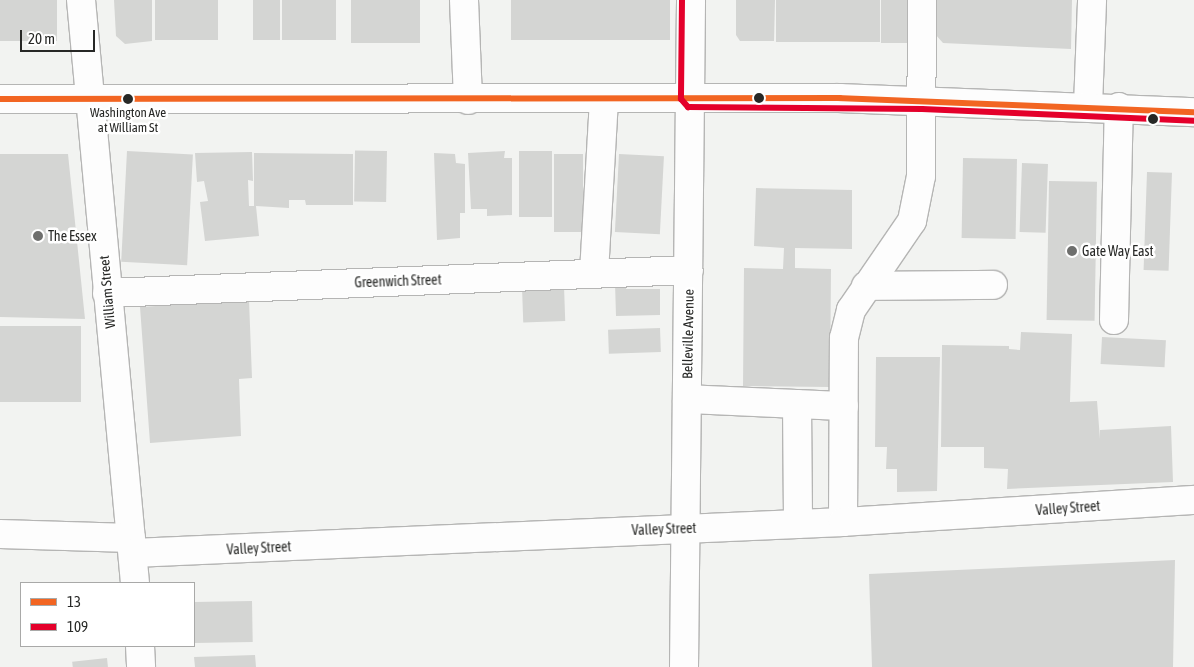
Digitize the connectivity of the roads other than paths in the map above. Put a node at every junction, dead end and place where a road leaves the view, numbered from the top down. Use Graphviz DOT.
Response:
graph roads {
  1 [pos="81,0"];
  2 [pos="464,0"];
  3 [pos="691,0"];
  4 [pos="922,0"];
  5 [pos="1092,0"];
  6 [pos="690,98"];
  7 [pos="0,99"];
  8 [pos="89,99"];
  9 [pos="468,100"];
  10 [pos="604,100"];
  11 [pos="922,100"];
  12 [pos="1088,106"];
  13 [pos="1119,107"];
  14 [pos="1194,112"];
  15 [pos="688,270"];
  16 [pos="594,273"];
  17 [pos="993,285"];
  18 [pos="866,286"];
  19 [pos="107,293"];
  20 [pos="1114,320"];
  21 [pos="687,399"];
  22 [pos="797,404"];
  23 [pos="844,406"];
  24 [pos="1194,500"];
  25 [pos="843,522"];
  26 [pos="798,524"];
  27 [pos="686,528"];
  28 [pos="0,534"];
  29 [pos="132,545"];
  30 [pos="135,582"];
  31 [pos="140,647"];
  32 [pos="141,667"];
  33 [pos="684,667"];
  1 -- 8 [label="street, William Street"];
  2 -- 9 [label="street"];
  3 -- 6 [label="street, Belleville Avenue"];
  4 -- 11 [label="street"];
  5 -- 12 [label="street"];
  6 -- 10 [label="street"];
  6 -- 11 [label="street"];
  6 -- 15 [label="street, Belleville Avenue"];
  7 -- 8 [label="street"];
  8 -- 9 [label="street"];
  8 -- 19 [label="street, William Street"];
  9 -- 10 [label="street"];
  10 -- 16 [label="street"];
  11 -- 12 [label="street"];
  11 -- 18 [label="street"];
  12 -- 13 [label="street"];
  13 -- 14 [label="street"];
  13 -- 20 [label="street"];
  15 -- 16 [label="street, Greenwich Street"];
  15 -- 21 [label="street, Belleville Avenue"];
  16 -- 19 [label="street, Greenwich Street"];
  17 -- 18 [label="street"];
  18 -- 23 [label="street"];
  19 -- 29 [label="street, William Street"];
  21 -- 22 [label="street"];
  21 -- 27 [label="street, Belleville Avenue"];
  22 -- 23 [label="street"];
  22 -- 26 [label="street"];
  23 -- 25 [label="street"];
  24 -- 25 [label="street, Valley Street"];
  25 -- 26 [label="street, Valley Street"];
  26 -- 27 [label="street, Valley Street"];
  27 -- 29 [label="street, Valley Street"];
  27 -- 33 [label="street, Belleville Avenue"];
  28 -- 29 [label="street, Valley Street"];
  29 -- 30 [label="street, William Street"];
  31 -- 32 [label="street"];
}
